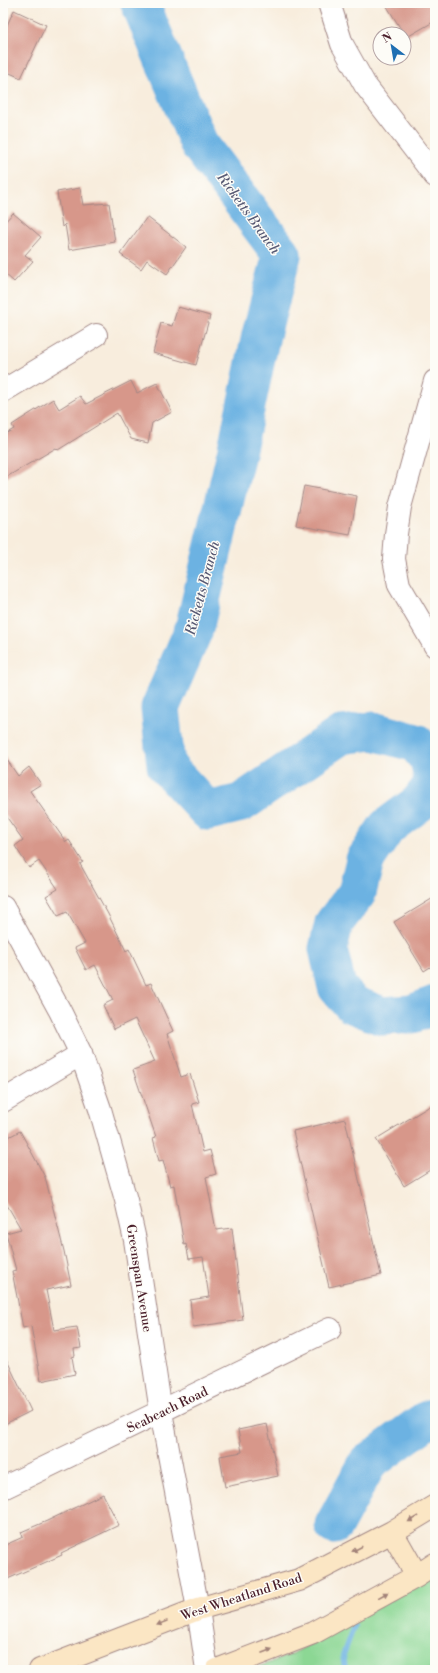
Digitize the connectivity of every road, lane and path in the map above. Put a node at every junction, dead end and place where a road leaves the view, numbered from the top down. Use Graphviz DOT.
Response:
graph roads {
  1 [pos="329,3"];
  2 [pos="435,176"];
  3 [pos="96,335"];
  4 [pos="435,381"];
  5 [pos="3,391"];
  6 [pos="435,646"];
  7 [pos="3,907"];
  8 [pos="81,1054"];
  9 [pos="3,1101"];
  10 [pos="330,1328"];
  11 [pos="161,1412"];
  12 [pos="3,1488"];
  13 [pos="435,1506"];
  14 [pos="392,1532"];
  15 [pos="435,1564"];
  16 [pos="417,1576"];
  17 [pos="198,1609"];
  18 [pos="40,1670"];
  19 [pos="206,1670"];
  20 [pos="217,1670"];
  1 -- 2 [label="street"];
  3 -- 5 [label="street"];
  4 -- 6 [label="street"];
  7 -- 8 [label="street, Greenspan Avenue"];
  8 -- 9 [label="street"];
  8 -- 11 [label="street, Greenspan Avenue"];
  10 -- 11 [label="street, Seabeach Road"];
  11 -- 12 [label="street, Seabeach Road"];
  11 -- 17 [label="street, Greenspan Avenue"];
  13 -- 14 [label="main road, West Wheatland Road, one-way"];
  14 -- 16 [label="main road"];
  14 -- 17 [label="main road, West Wheatland Road, one-way"];
  15 -- 16 [label="main road"];
  20 -- 16 [label="main road, one-way"];
  17 -- 18 [label="main road, West Wheatland Road, one-way"];
  17 -- 19 [label="street, Greenspan Avenue"];
}
